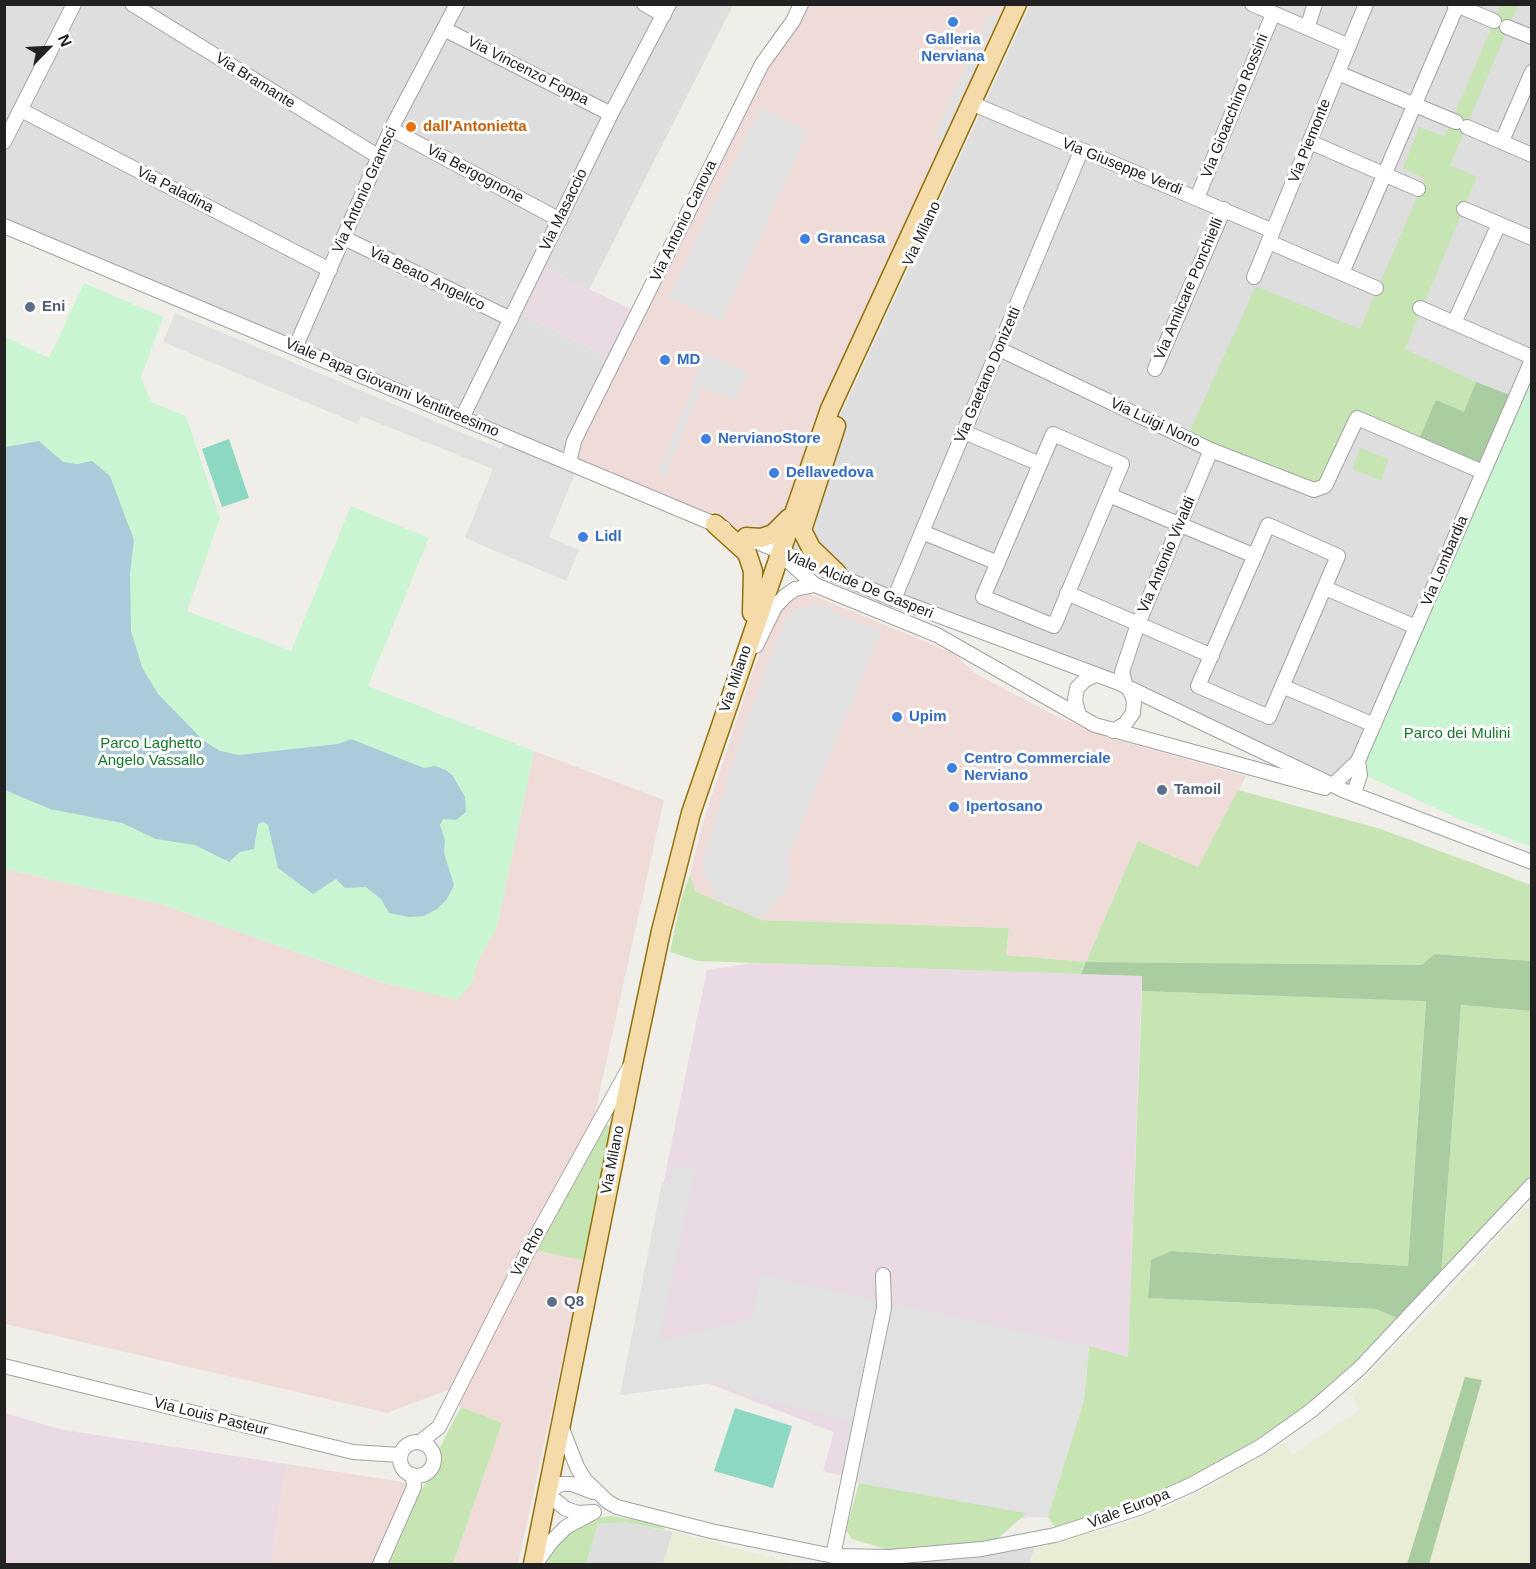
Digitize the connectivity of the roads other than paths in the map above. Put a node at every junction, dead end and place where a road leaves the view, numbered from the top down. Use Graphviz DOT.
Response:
graph roads {
  1 [pos="74,4"];
  2 [pos="132,4"];
  3 [pos="458,4"];
  4 [pos="644,4"];
  5 [pos="801,4"];
  6 [pos="1017,4"];
  7 [pos="1028,4"];
  8 [pos="1252,4"];
  9 [pos="1315,4"];
  10 [pos="1366,4"];
  11 [pos="1456,5"];
  12 [pos="667,10"];
  13 [pos="1273,14"];
  14 [pos="1494,21"];
  15 [pos="1507,27"];
  16 [pos="1307,28"];
  17 [pos="444,29"];
  18 [pos="1532,37"];
  19 [pos="1349,46"];
  20 [pos="1532,72"];
  21 [pos="1338,73"];
  22 [pos="976,105"];
  23 [pos="1415,105"];
  24 [pos="21,110"];
  25 [pos="611,114"];
  26 [pos="391,129"];
  27 [pos="4,141"];
  28 [pos="1502,141"];
  29 [pos="1310,142"];
  30 [pos="1081,151"];
  31 [pos="1532,155"];
  32 [pos="379,157"];
  33 [pos="1385,175"];
  34 [pos="1418,189"];
  35 [pos="1197,198"];
  36 [pos="1464,208"];
  37 [pos="1224,209"];
  38 [pos="560,220"];
  39 [pos="1499,224"];
  40 [pos="4,226"];
  41 [pos="1271,236"];
  42 [pos="344,238"];
  43 [pos="1532,238"];
  44 [pos="330,270"];
  45 [pos="1342,273"];
  46 [pos="1254,277"];
  47 [pos="1376,288"];
  48 [pos="1420,308"];
  49 [pos="511,319"];
  50 [pos="1454,323"];
  51 [pos="295,348"];
  52 [pos="999,350"];
  53 [pos="1532,358"];
  54 [pos="1155,369"];
  55 [pos="839,413"];
  56 [pos="462,418"];
  57 [pos="964,432"];
  58 [pos="1211,450"];
  59 [pos="564,460"];
  60 [pos="812,463"];
  61 [pos="1040,464"];
  62 [pos="1483,472"];
  63 [pos="1109,495"];
  64 [pos="795,509"];
  65 [pos="715,524"];
  66 [pos="1180,525"];
  67 [pos="922,532"];
  68 [pos="747,537"];
  69 [pos="778,553"];
  70 [pos="1255,556"];
  71 [pos="998,563"];
  72 [pos="837,573"];
  73 [pos="815,585"];
  74 [pos="1325,588"];
  75 [pos="1067,593"];
  76 [pos="894,599"];
  77 [pos="1138,624"];
  78 [pos="1416,627"];
  79 [pos="750,636"];
  80 [pos="1212,656"];
  81 [pos="1125,662"];
  82 [pos="1098,677"];
  83 [pos="1282,686"];
  84 [pos="1128,688"];
  85 [pos="1079,716"];
  86 [pos="1374,725"];
  87 [pos="1113,731"];
  88 [pos="708,759"];
  89 [pos="1358,761"];
  90 [pos="1350,791"];
  91 [pos="1532,862"];
  92 [pos="634,1059"];
  93 [pos="1532,1185"];
  94 [pos="883,1275"];
  95 [pos="4,1367"];
  96 [pos="560,1423"];
  97 [pos="420,1442"];
  98 [pos="400,1455"];
  99 [pos="413,1476"];
  100 [pos="546,1493"];
  101 [pos="598,1495"];
  102 [pos="617,1507"];
  103 [pos="594,1512"];
  104 [pos="833,1556"];
  105 [pos="380,1564"];
  106 [pos="534,1564"];
  1 -- 24 [label="street"];
  2 -- 32 [label="street, Via Bramante"];
  3 -- 17 [label="street, Via Antonio Gramsci"];
  4 -- 12 [label="street"];
  5 -- 59 [label="street, Via Antonio Canova"];
  6 -- 22 [label="main road, Via Milano"];
  7 -- 22 [label="main road, Via Milano"];
  8 -- 13 [label="street"];
  9 -- 16 [label="street"];
  10 -- 19 [label="street, Via Piemonte"];
  11 -- 14 [label="street"];
  11 -- 23 [label="street"];
  12 -- 25 [label="street, Via Masaccio"];
  13 -- 16 [label="street"];
  13 -- 35 [label="street, Via Gioacchino Rossini"];
  15 -- 18 [label="street"];
  16 -- 19 [label="street"];
  17 -- 25 [label="street, Via Vincenzo Foppa"];
  17 -- 26 [label="street, Via Antonio Gramsci"];
  19 -- 21 [label="street, Via Piemonte"];
  20 -- 28 [label="street"];
  21 -- 23 [label="street"];
  21 -- 29 [label="street, Via Piemonte"];
  22 -- 30 [label="street, Via Giuseppe Verdi"];
  22 -- 55 [label="main road, Via Milano"];
  22 -- 60 [label="main road, Via Milano"];
  23 -- 28 [label="street"];
  23 -- 33 [label="street"];
  24 -- 27 [label="street"];
  24 -- 44 [label="street, Via Paladina"];
  25 -- 38 [label="street, Via Masaccio"];
  26 -- 32 [label="street, Via Antonio Gramsci"];
  26 -- 38 [label="street, Via Bergognone"];
  28 -- 31 [label="street"];
  29 -- 33 [label="street"];
  29 -- 41 [label="street, Via Piemonte"];
  30 -- 35 [label="street, Via Giuseppe Verdi"];
  30 -- 52 [label="street, Via Gaetano Donizetti"];
  32 -- 42 [label="street, Via Antonio Gramsci"];
  33 -- 34 [label="street"];
  33 -- 45 [label="street"];
  35 -- 37 [label="street, Via Giuseppe Verdi"];
  36 -- 39 [label="street"];
  37 -- 41 [label="street, Via Giuseppe Verdi"];
  37 -- 54 [label="street, Via Amilcare Ponchielli"];
  38 -- 49 [label="street, Via Masaccio"];
  39 -- 43 [label="street"];
  39 -- 50 [label="street"];
  40 -- 51 [label="street, Viale Papa Giovanni Ventitreesimo"];
  41 -- 45 [label="street, Via Giuseppe Verdi"];
  41 -- 46 [label="street, Via Piemonte"];
  42 -- 44 [label="street, Via Antonio Gramsci"];
  42 -- 49 [label="street, Via Beato Angelico"];
  44 -- 51 [label="street, Via Antonio Gramsci"];
  45 -- 47 [label="street, Via Giuseppe Verdi"];
  48 -- 50 [label="street"];
  49 -- 56 [label="street, Via Masaccio"];
  50 -- 53 [label="street"];
  51 -- 56 [label="street, Viale Papa Giovanni Ventitreesimo"];
  52 -- 57 [label="street, Via Gaetano Donizetti"];
  52 -- 58 [label="street, Via Luigi Nono"];
  53 -- 62 [label="street, Via Lombardia"];
  55 -- 60 [label="main road, Via Milano"];
  55 -- 72 [label="main road"];
  56 -- 59 [label="street, Viale Papa Giovanni Ventitreesimo"];
  57 -- 61 [label="street"];
  57 -- 67 [label="street, Via Gaetano Donizetti"];
  58 -- 62 [label="street, Via Luigi Nono"];
  58 -- 66 [label="street, Via Antonio Vivaldi"];
  59 -- 65 [label="street, Viale Papa Giovanni Ventitreesimo"];
  60 -- 64 [label="main road, Via Milano"];
  61 -- 63 [label="street"];
  61 -- 71 [label="street"];
  62 -- 78 [label="street, Via Lombardia"];
  63 -- 66 [label="street"];
  63 -- 75 [label="street"];
  64 -- 68 [label="main road"];
  64 -- 69 [label="main road, Via Milano"];
  65 -- 68 [label="street, Viale Papa Giovanni Ventitreesimo"];
  65 -- 79 [label="main road"];
  66 -- 70 [label="street"];
  66 -- 77 [label="street, Via Antonio Vivaldi"];
  67 -- 71 [label="street"];
  67 -- 76 [label="street, Via Gaetano Donizetti"];
  68 -- 69 [label="street, Viale Papa Giovanni Ventitreesimo"];
  69 -- 72 [label="street, Viale Alcide De Gasperi"];
  69 -- 73 [label="street, Viale Alcide De Gasperi"];
  69 -- 79 [label="main road, Via Milano"];
  70 -- 74 [label="street"];
  70 -- 80 [label="street"];
  71 -- 75 [label="street"];
  72 -- 76 [label="street, Viale Alcide De Gasperi"];
  73 -- 85 [label="street, Viale Alcide De Gasperi"];
  73 -- 88 [label="street, Via Milano"];
  74 -- 78 [label="street"];
  74 -- 83 [label="street"];
  75 -- 77 [label="street"];
  76 -- 82 [label="street, Viale Alcide De Gasperi"];
  77 -- 80 [label="street"];
  77 -- 81 [label="street, Via Antonio Vivaldi"];
  78 -- 86 [label="street, Via Lombardia"];
  79 -- 88 [label="main road, Via Milano"];
  80 -- 83 [label="street"];
  81 -- 82 [label="street"];
  81 -- 84 [label="street, Via Antonio Vivaldi"];
  82 -- 84 [label="street, Viale Alcide De Gasperi"];
  82 -- 85 [label="street"];
  83 -- 86 [label="street"];
  84 -- 87 [label="street"];
  84 -- 90 [label="street, Viale Alcide De Gasperi"];
  85 -- 87 [label="street, Viale Alcide De Gasperi"];
  86 -- 89 [label="street, Via Lombardia"];
  87 -- 90 [label="street, Viale Alcide De Gasperi"];
  88 -- 92 [label="main road, Via Milano"];
  89 -- 90 [label="street, Via Lombardia"];
  89 -- 90 [label="street, Via Lombardia"];
  90 -- 91 [label="street, Viale Alcide De Gasperi"];
  92 -- 96 [label="main road, Via Milano"];
  92 -- 97 [label="street, Via Rho"];
  93 -- 104 [label="street, Viale Europa"];
  94 -- 104 [label="street"];
  95 -- 98 [label="street, Via Louis Pasteur"];
  96 -- 100 [label="main road, Via Milano"];
  96 -- 101 [label="street, Viale Europa"];
  97 -- 98 [label="street, Via Rho"];
  97 -- 99 [label="street"];
  98 -- 99 [label="street"];
  99 -- 105 [label="street"];
  100 -- 101 [label="street"];
  100 -- 103 [label="street"];
  100 -- 106 [label="main road, Via Milano"];
  101 -- 102 [label="street, Viale Europa"];
  102 -- 103 [label="street, Viale Europa"];
  102 -- 104 [label="street, Viale Europa"];
  103 -- 106 [label="street, Viale Europa"];
}
